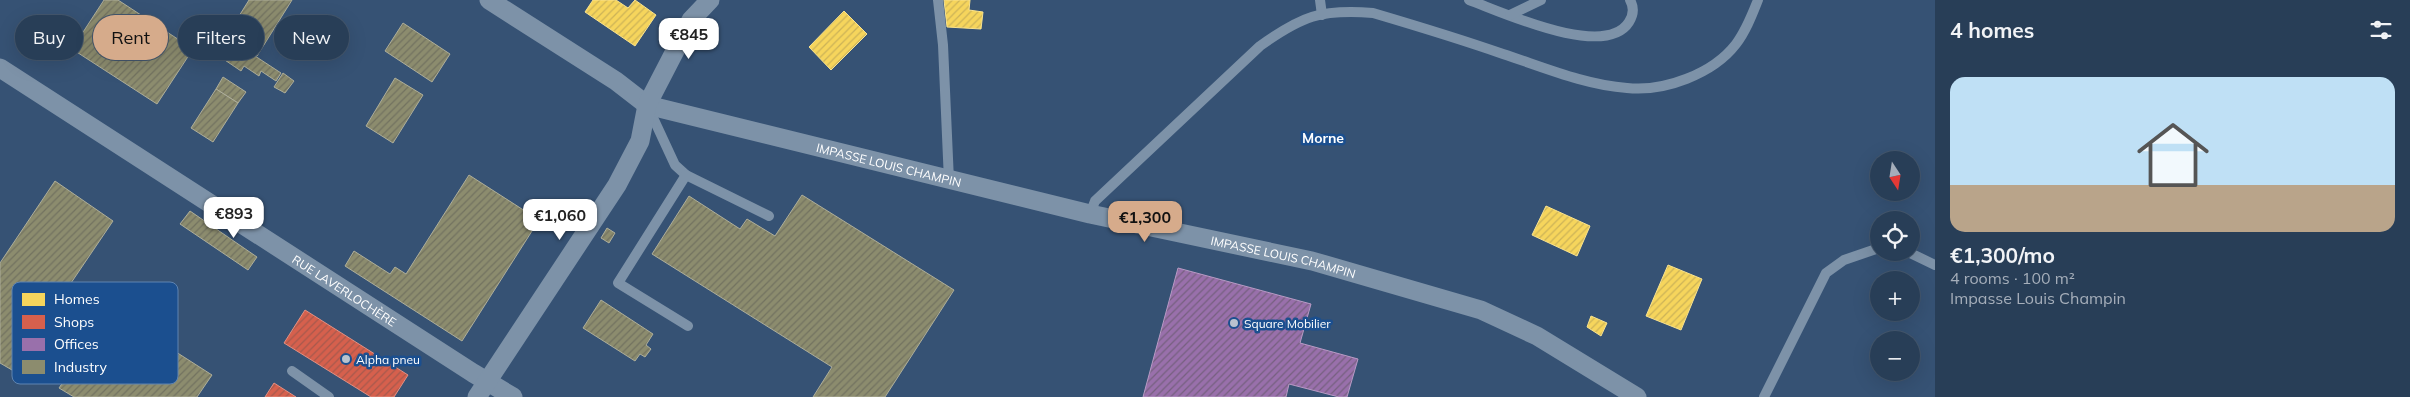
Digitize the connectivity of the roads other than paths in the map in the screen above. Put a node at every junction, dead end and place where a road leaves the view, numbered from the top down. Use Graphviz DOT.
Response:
graph roads {
  1 [pos="489,0"];
  2 [pos="710,0"];
  3 [pos="938,0"];
  4 [pos="1320,0"];
  5 [pos="1469,0"];
  6 [pos="1541,0"];
  7 [pos="1630,0"];
  8 [pos="1758,0"];
  9 [pos="1322,15"];
  10 [pos="1510,15"];
  11 [pos="0,68"];
  12 [pos="647,105"];
  13 [pos="686,175"];
  14 [pos="949,181"];
  15 [pos="1090,214"];
  16 [pos="769,216"];
  17 [pos="1870,251"];
  18 [pos="1920,258"];
  19 [pos="1935,265"];
  20 [pos="688,326"];
  21 [pos="292,371"];
  22 [pos="482,389"];
  23 [pos="329,397"];
  24 [pos="513,397"];
  25 [pos="1637,397"];
  26 [pos="1764,397"];
  1 -- 12 [label="street"];
  2 -- 12 [label="street"];
  3 -- 14 [label="lane"];
  4 -- 9 [label="lane"];
  5 -- 10 [label="lane"];
  6 -- 10 [label="lane"];
  7 -- 10 [label="lane"];
  8 -- 9 [label="lane"];
  9 -- 15 [label="lane"];
  11 -- 22 [label="street, RUE LAVERLOCHÈRE"];
  12 -- 13 [label="lane"];
  12 -- 14 [label="street, IMPASSE LOUIS CHAMPIN"];
  12 -- 22 [label="street"];
  13 -- 16 [label="lane"];
  13 -- 20 [label="lane"];
  14 -- 15 [label="street, IMPASSE LOUIS CHAMPIN"];
  15 -- 25 [label="street, IMPASSE LOUIS CHAMPIN"];
  17 -- 26 [label="lane"];
  18 -- 19 [label="lane"];
  21 -- 23 [label="lane"];
  22 -- 24 [label="street, RUE LAVERLOCHÈRE"];
}
